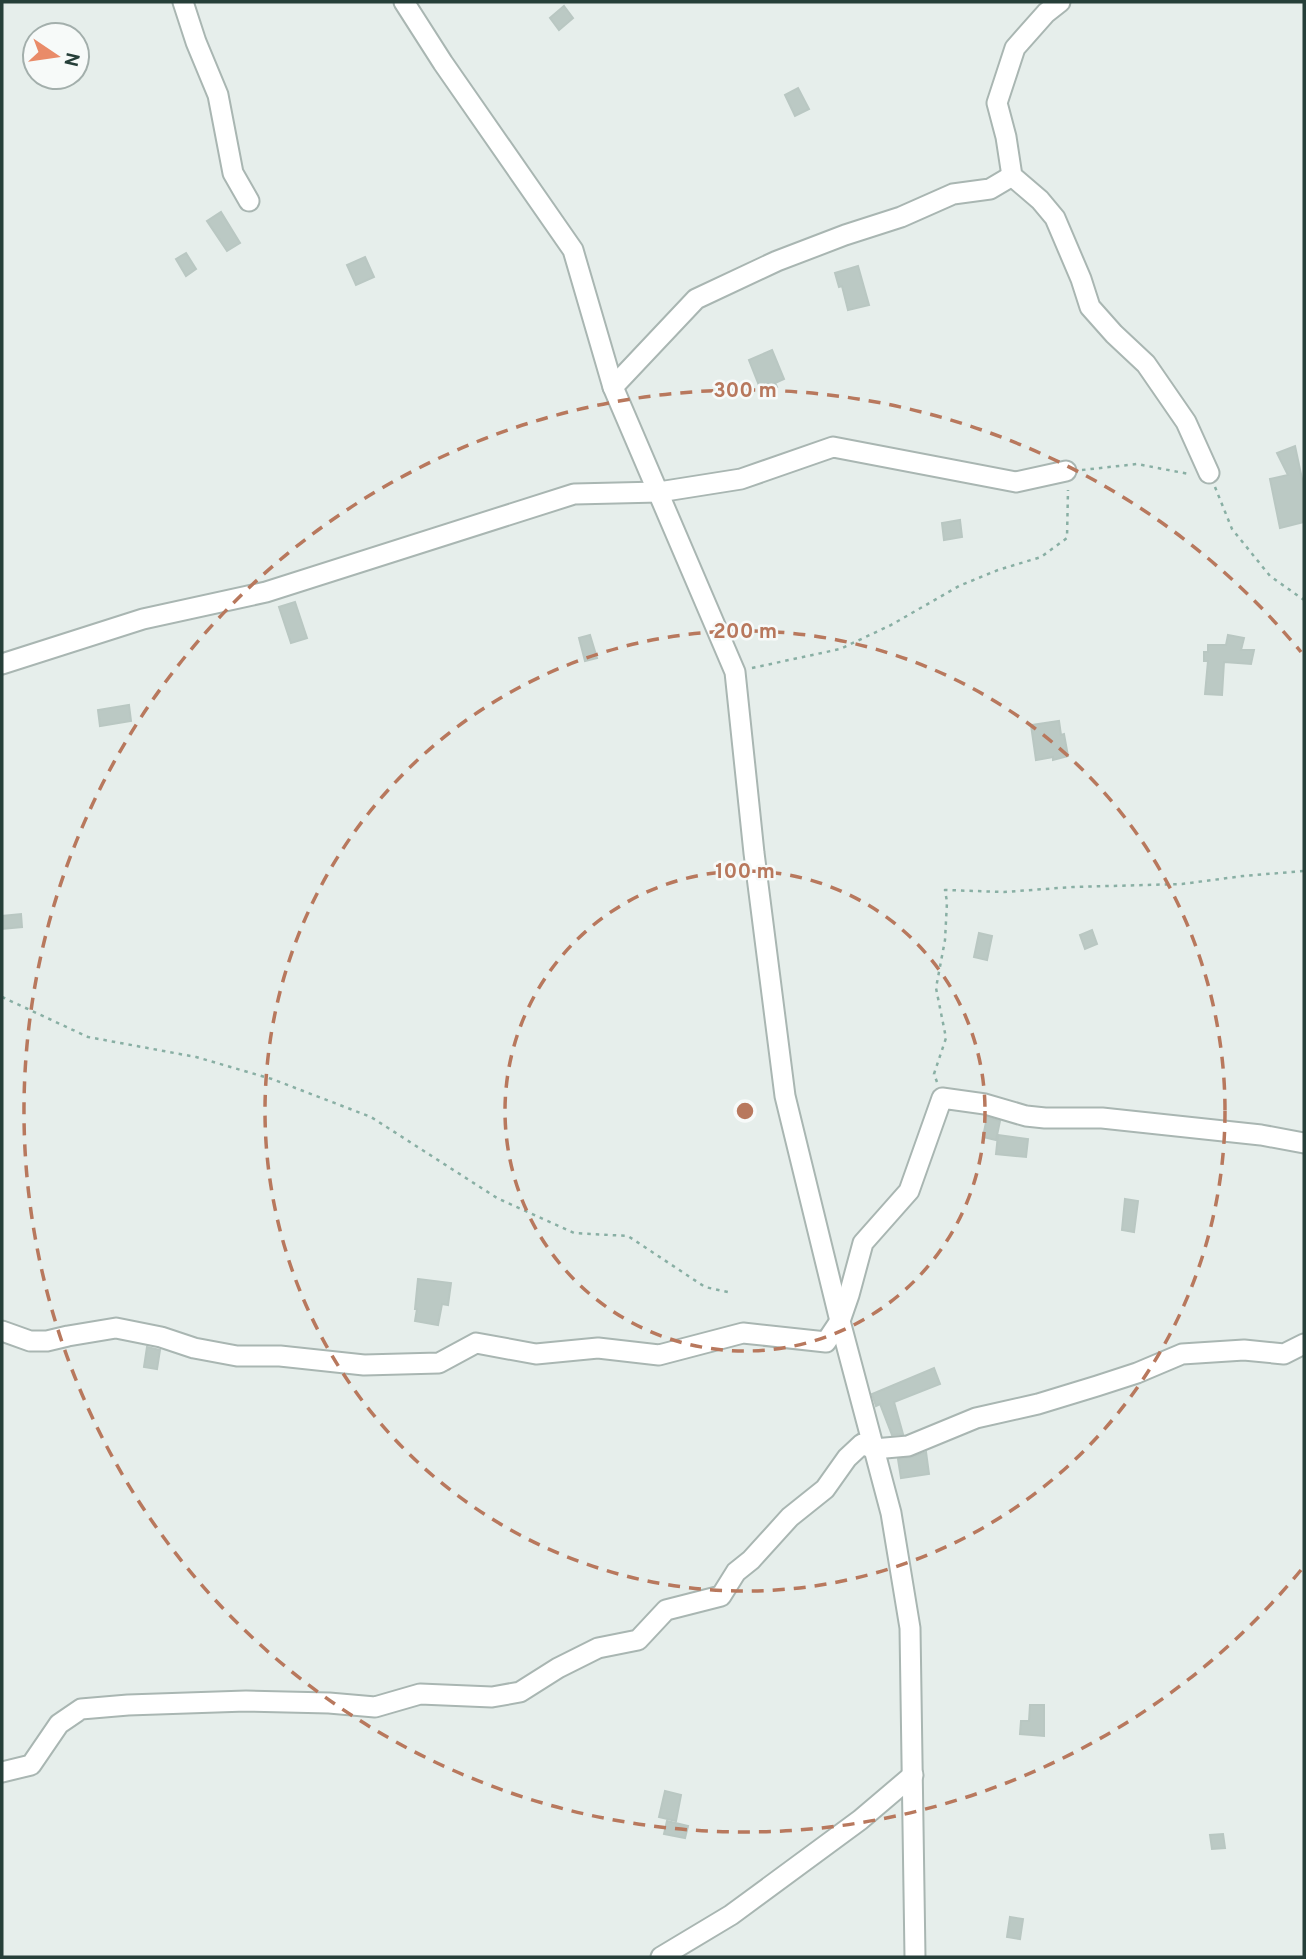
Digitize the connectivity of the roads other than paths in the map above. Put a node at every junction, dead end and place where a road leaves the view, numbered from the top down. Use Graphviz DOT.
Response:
graph roads {
  1 [pos="184,2"];
  2 [pos="404,2"];
  3 [pos="1060,2"];
  4 [pos="1012,177"];
  5 [pos="249,201"];
  6 [pos="613,387"];
  7 [pos="1066,471"];
  8 [pos="1209,473"];
  9 [pos="659,492"];
  10 [pos="2,664"];
  11 [pos="1304,1143"];
  12 [pos="840,1321"];
  13 [pos="2,1331"];
  14 [pos="1304,1344"];
  15 [pos="874,1449"];
  16 [pos="2,1772"];
  17 [pos="913,1775"];
  18 [pos="661,1957"];
  19 [pos="915,1957"];
  1 -- 5 [label="street"];
  2 -- 6 [label="street"];
  3 -- 4 [label="street"];
  4 -- 6 [label="street"];
  4 -- 8 [label="street"];
  6 -- 9 [label="street"];
  7 -- 9 [label="street"];
  9 -- 10 [label="street"];
  9 -- 12 [label="street"];
  11 -- 12 [label="street"];
  12 -- 13 [label="street"];
  12 -- 15 [label="street"];
  14 -- 15 [label="street"];
  15 -- 16 [label="street"];
  15 -- 17 [label="street"];
  17 -- 18 [label="street"];
  17 -- 19 [label="street"];
}
